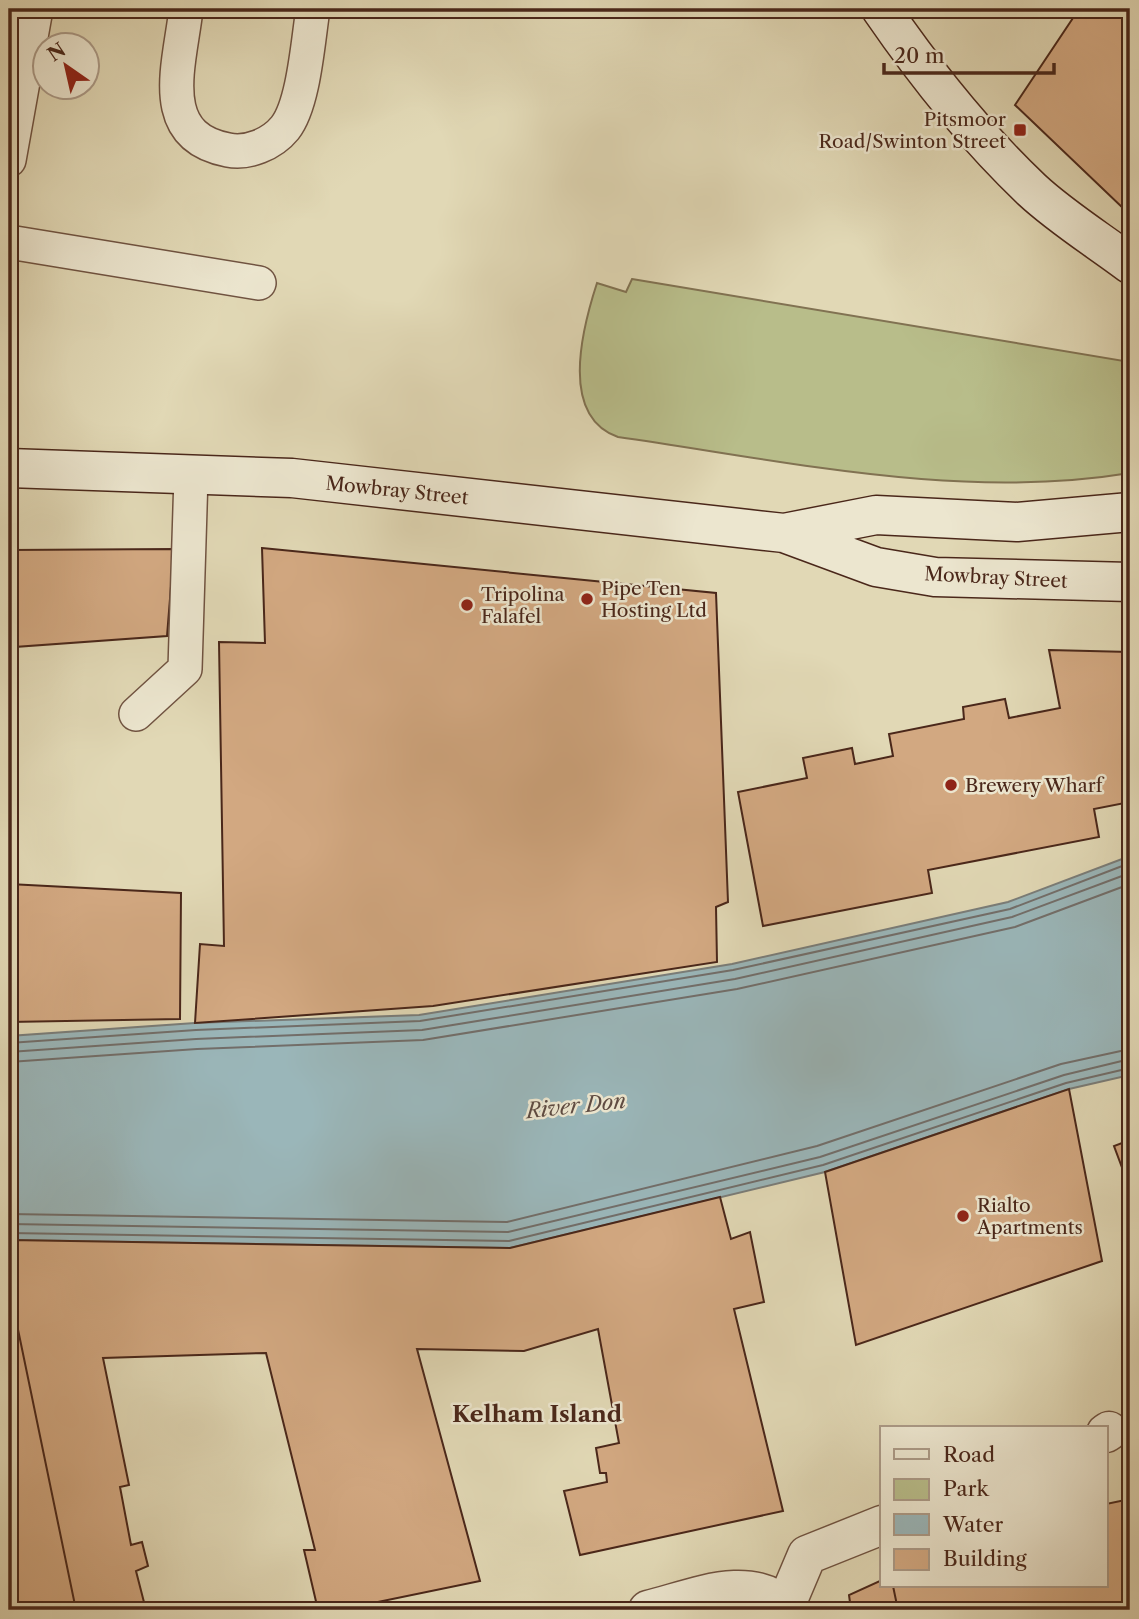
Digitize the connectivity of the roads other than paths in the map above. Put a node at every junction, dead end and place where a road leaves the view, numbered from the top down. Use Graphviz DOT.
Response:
graph roads {
  1 [pos="36,9"];
  2 [pos="186,9"];
  3 [pos="313,9"];
  4 [pos="881,9"];
  5 [pos="9,160"];
  6 [pos="9,242"];
  7 [pos="1130,264"];
  8 [pos="259,283"];
  9 [pos="9,468"];
  10 [pos="191,476"];
  11 [pos="1130,512"];
  12 [pos="784,533"];
  13 [pos="1130,582"];
  14 [pos="136,714"];
  15 [pos="880,1526"];
  16 [pos="787,1608"];
  17 [pos="648,1610"];
  1 -- 5 [label="lane"];
  2 -- 3 [label="lane"];
  4 -- 7 [label="main road"];
  6 -- 8 [label="lane"];
  9 -- 10 [label="main road, Mowbray Street"];
  10 -- 12 [label="main road, Mowbray Street"];
  10 -- 14 [label="lane"];
  11 -- 12 [label="main road, Mowbray Street"];
  12 -- 13 [label="main road, Mowbray Street"];
  15 -- 16 [label="main road"];
  16 -- 17 [label="main road"];
}
